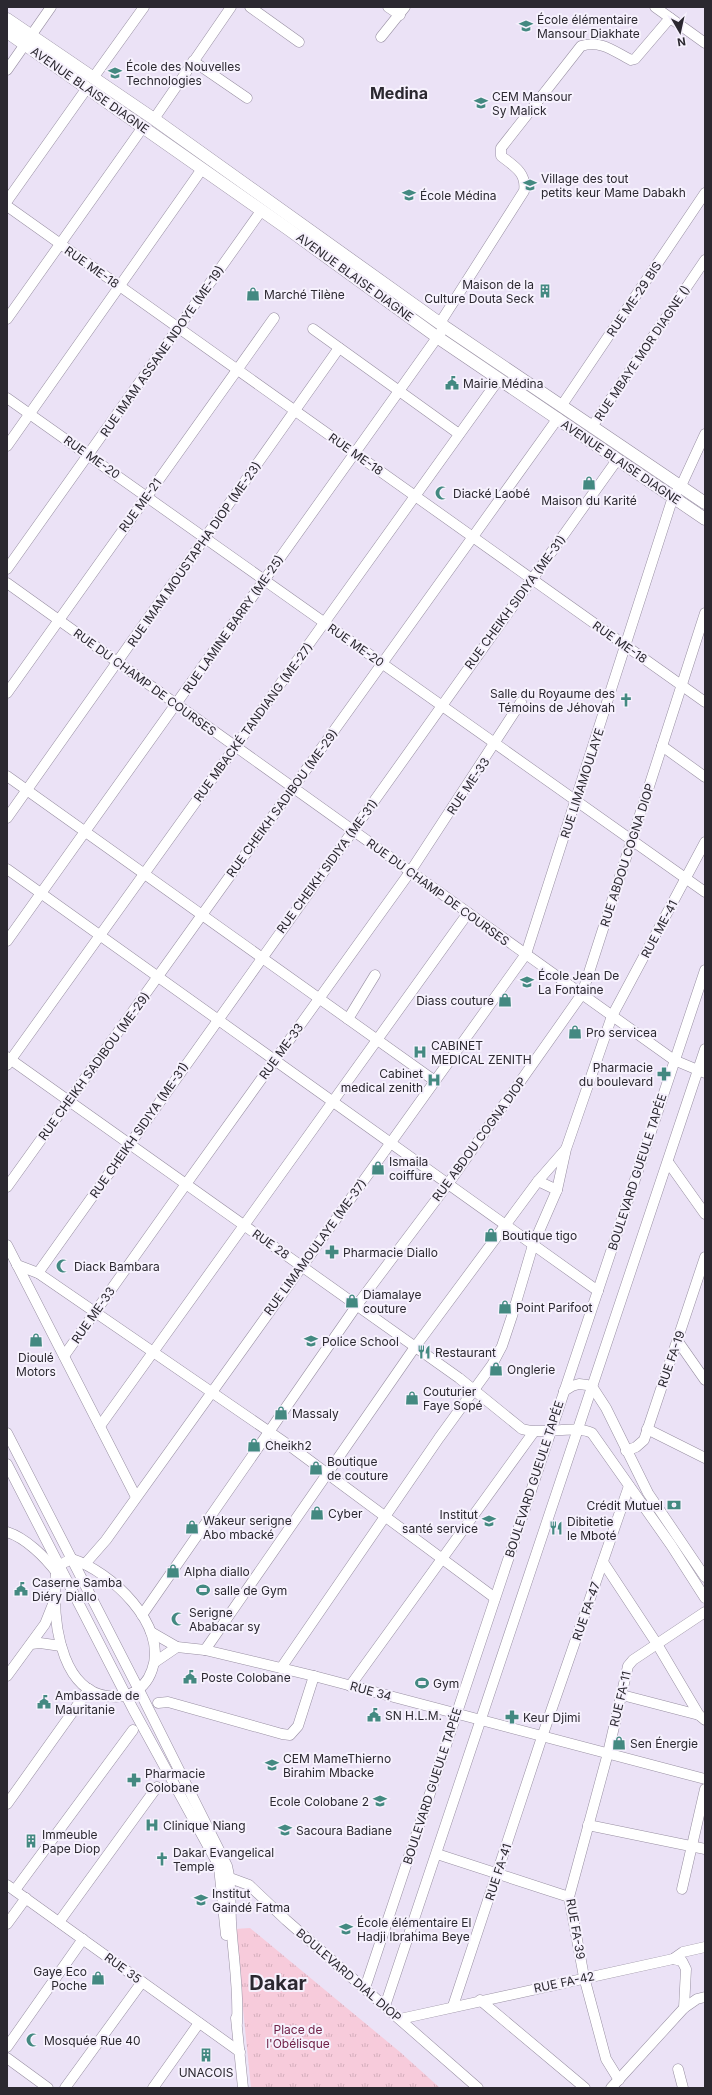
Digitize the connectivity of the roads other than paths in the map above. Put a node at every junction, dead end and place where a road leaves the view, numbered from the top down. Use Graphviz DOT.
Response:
graph roads {
  1 [pos="51,7"];
  2 [pos="144,7"];
  3 [pos="230,7"];
  4 [pos="250,7"];
  5 [pos="388,7"];
  6 [pos="402,11"];
  7 [pos="664,11"];
  8 [pos="7,19"];
  9 [pos="7,32"];
  10 [pos="381,38"];
  11 [pos="27,39"];
  12 [pos="299,42"];
  13 [pos="705,43"];
  14 [pos="193,61"];
  15 [pos="7,70"];
  16 [pos="90,83"];
  17 [pos="247,98"];
  18 [pos="154,119"];
  19 [pos="143,127"];
  20 [pos="202,168"];
  21 [pos="705,193"];
  22 [pos="7,201"];
  23 [pos="7,206"];
  24 [pos="261,211"];
  25 [pos="60,244"];
  26 [pos="705,260"];
  27 [pos="120,287"];
  28 [pos="274,318"];
  29 [pos="7,319"];
  30 [pos="442,325"];
  31 [pos="177,327"];
  32 [pos="313,329"];
  33 [pos="437,337"];
  34 [pos="339,348"];
  35 [pos="237,370"];
  36 [pos="499,379"];
  37 [pos="400,390"];
  38 [pos="7,398"];
  39 [pos="562,405"];
  40 [pos="295,411"];
  41 [pos="30,414"];
  42 [pos="558,418"];
  43 [pos="593,425"];
  44 [pos="459,434"];
  45 [pos="705,434"];
  46 [pos="7,446"];
  47 [pos="355,453"];
  48 [pos="89,455"];
  49 [pos="617,460"];
  50 [pos="681,486"];
  51 [pos="146,496"];
  52 [pos="415,496"];
  53 [pos="673,497"];
  54 [pos="705,503"];
  55 [pos="705,519"];
  56 [pos="473,537"];
  57 [pos="205,538"];
  58 [pos="7,569"];
  59 [pos="532,579"];
  60 [pos="264,580"];
  61 [pos="7,583"];
  62 [pos="705,613"];
  63 [pos="58,620"];
  64 [pos="324,622"];
  65 [pos="703,625"];
  66 [pos="626,646"];
  67 [pos="117,662"];
  68 [pos="382,663"];
  69 [pos="681,685"];
  70 [pos="7,694"];
  71 [pos="521,702"];
  72 [pos="705,702"];
  73 [pos="176,704"];
  74 [pos="442,705"];
  75 [pos="496,744"];
  76 [pos="235,746"];
  77 [pos="662,746"];
  78 [pos="7,776"];
  79 [pos="705,778"];
  80 [pos="293,788"];
  81 [pos="27,790"];
  82 [pos="576,801"];
  83 [pos="7,818"];
  84 [pos="352,830"];
  85 [pos="85,832"];
  86 [pos="632,840"];
  87 [pos="705,842"];
  88 [pos="7,869"];
  89 [pos="410,872"];
  90 [pos="144,874"];
  91 [pos="686,878"];
  92 [pos="705,892"];
  93 [pos="41,893"];
  94 [pos="468,913"];
  95 [pos="202,915"];
  96 [pos="100,935"];
  97 [pos="7,941"];
  98 [pos="526,954"];
  99 [pos="262,957"];
  100 [pos="705,970"];
  101 [pos="375,975"];
  102 [pos="158,976"];
  103 [pos="582,994"];
  104 [pos="319,998"];
  105 [pos="612,1016"];
  106 [pos="218,1019"];
  107 [pos="348,1019"];
  108 [pos="376,1039"];
  109 [pos="705,1049"];
  110 [pos="275,1060"];
  111 [pos="674,1060"];
  112 [pos="8,1061"];
  113 [pos="701,1072"];
  114 [pos="435,1081"];
  115 [pos="69,1101"];
  116 [pos="332,1101"];
  117 [pos="129,1143"];
  118 [pos="391,1143"];
  119 [pos="566,1149"];
  120 [pos="668,1162"];
  121 [pos="538,1181"];
  122 [pos="186,1184"];
  123 [pos="448,1184"];
  124 [pos="7,1188"];
  125 [pos="557,1190"];
  126 [pos="705,1214"];
  127 [pos="245,1226"];
  128 [pos="506,1226"];
  129 [pos="533,1244"];
  130 [pos="7,1245"];
  131 [pos="705,1258"];
  132 [pos="17,1264"];
  133 [pos="301,1266"];
  134 [pos="38,1273"];
  135 [pos="598,1291"];
  136 [pos="357,1305"];
  137 [pos="95,1312"];
  138 [pos="677,1340"];
  139 [pos="416,1347"];
  140 [pos="153,1353"];
  141 [pos="64,1356"];
  142 [pos="705,1380"];
  143 [pos="592,1388"];
  144 [pos="475,1391"];
  145 [pos="564,1391"];
  146 [pos="211,1394"];
  147 [pos="100,1426"];
  148 [pos="647,1429"];
  149 [pos="578,1430"];
  150 [pos="550,1431"];
  151 [pos="7,1433"];
  152 [pos="269,1433"];
  153 [pos="533,1433"];
  154 [pos="626,1452"];
  155 [pos="705,1458"];
  156 [pos="7,1464"];
  157 [pos="327,1474"];
  158 [pos="629,1486"];
  159 [pos="136,1497"];
  160 [pos="385,1516"];
  161 [pos="7,1532"];
  162 [pos="72,1559"];
  163 [pos="442,1559"];
  164 [pos="603,1562"];
  165 [pos="85,1564"];
  166 [pos="58,1569"];
  167 [pos="705,1577"];
  168 [pos="55,1597"];
  169 [pos="495,1598"];
  170 [pos="705,1598"];
  171 [pos="705,1612"];
  172 [pos="142,1615"];
  173 [pos="151,1632"];
  174 [pos="31,1644"];
  175 [pos="657,1644"];
  176 [pos="61,1646"];
  177 [pos="177,1647"];
  178 [pos="205,1650"];
  179 [pos="155,1662"];
  180 [pos="281,1668"];
  181 [pos="7,1676"];
  182 [pos="314,1676"];
  183 [pos="350,1686"];
  184 [pos="89,1689"];
  185 [pos="139,1690"];
  186 [pos="622,1695"];
  187 [pos="126,1696"];
  188 [pos="158,1703"];
  189 [pos="456,1715"];
  190 [pos="702,1718"];
  191 [pos="482,1722"];
  192 [pos="133,1730"];
  193 [pos="542,1737"];
  194 [pos="608,1753"];
  195 [pos="705,1779"];
  196 [pos="157,1787"];
  197 [pos="705,1789"];
  198 [pos="7,1804"];
  199 [pos="588,1824"];
  200 [pos="692,1846"];
  201 [pos="705,1849"];
  202 [pos="437,1854"];
  203 [pos="219,1866"];
  204 [pos="497,1874"];
  205 [pos="230,1878"];
  206 [pos="248,1885"];
  207 [pos="11,1887"];
  208 [pos="682,1889"];
  209 [pos="569,1897"];
  210 [pos="26,1898"];
  211 [pos="230,1909"];
  212 [pos="59,1922"];
  213 [pos="7,1924"];
  214 [pos="83,1939"];
  215 [pos="705,1947"];
  216 [pos="673,1959"];
  217 [pos="584,1977"];
  218 [pos="142,1982"];
  219 [pos="365,1988"];
  220 [pos="705,1997"];
  221 [pos="480,2000"];
  222 [pos="385,2006"];
  223 [pos="453,2006"];
  224 [pos="684,2008"];
  225 [pos="400,2019"];
  226 [pos="199,2023"];
  227 [pos="237,2024"];
  228 [pos="7,2047"];
  229 [pos="240,2052"];
  230 [pos="7,2058"];
  231 [pos="678,2069"];
  232 [pos="619,2080"];
  233 [pos="48,2088"];
  234 [pos="65,2088"];
  235 [pos="153,2088"];
  236 [pos="243,2088"];
  237 [pos="478,2088"];
  238 [pos="585,2088"];
  239 [pos="611,2088"];
  240 [pos="684,2088"];
  1 -- 11 [label="street"];
  2 -- 16 [label="street"];
  3 -- 14 [label="street"];
  4 -- 12 [label="street"];
  5 -- 6 [label="street"];
  6 -- 10 [label="street"];
  7 -- 13 [label="street"];
  7 -- 30 [label="street, RUE LAMINE BARRY (ME-25)"];
  8 -- 11 [label="main road, AVENUE BLAISE DIAGNE"];
  9 -- 11 [label="main road, AVENUE BLAISE DIAGNE"];
  11 -- 15 [label="street"];
  11 -- 16 [label="main road, AVENUE BLAISE DIAGNE"];
  14 -- 17 [label="street"];
  14 -- 18 [label="street"];
  16 -- 18 [label="main road, AVENUE BLAISE DIAGNE"];
  16 -- 19 [label="main road, AVENUE BLAISE DIAGNE"];
  16 -- 22 [label="street"];
  18 -- 30 [label="main road, AVENUE BLAISE DIAGNE"];
  19 -- 20 [label="main road, AVENUE BLAISE DIAGNE"];
  19 -- 25 [label="street"];
  20 -- 24 [label="main road, AVENUE BLAISE DIAGNE"];
  20 -- 27 [label="street"];
  21 -- 39 [label="street, RUE ME-29 BIS"];
  23 -- 25 [label="street, RUE ME-18"];
  24 -- 31 [label="street, RUE IMAM ASSANE NDOYE (ME-19)"];
  24 -- 33 [label="main road, AVENUE BLAISE DIAGNE"];
  25 -- 27 [label="street, RUE ME-18"];
  25 -- 29 [label="street"];
  26 -- 43 [label="street, RUE MBAYE MOR DIAGNE ()"];
  27 -- 31 [label="street, RUE ME-18"];
  27 -- 41 [label="street"];
  28 -- 35 [label="street, RUE ME-21"];
  30 -- 33 [label="street, RUE LAMINE BARRY (ME-25)"];
  30 -- 39 [label="main road, AVENUE BLAISE DIAGNE"];
  31 -- 35 [label="street, RUE ME-18"];
  31 -- 48 [label="street, RUE IMAM ASSANE NDOYE (ME-19)"];
  32 -- 34 [label="street"];
  33 -- 36 [label="main road, AVENUE BLAISE DIAGNE"];
  33 -- 37 [label="street, RUE LAMINE BARRY (ME-25)"];
  34 -- 37 [label="street"];
  34 -- 40 [label="street, RUE IMAM MOUSTAPHA DIOP (ME-23)"];
  35 -- 40 [label="street, RUE ME-18"];
  35 -- 51 [label="street, RUE ME-21"];
  36 -- 42 [label="main road, AVENUE BLAISE DIAGNE"];
  36 -- 44 [label="street, RUE MBACKÉ TANDIANG (ME-27)"];
  37 -- 44 [label="street"];
  37 -- 47 [label="street, RUE LAMINE BARRY (ME-25)"];
  38 -- 41 [label="street, RUE ME-20"];
  39 -- 43 [label="main road, AVENUE BLAISE DIAGNE"];
  40 -- 47 [label="street, RUE ME-18"];
  40 -- 57 [label="street, RUE IMAM MOUSTAPHA DIOP (ME-23)"];
  41 -- 46 [label="street"];
  41 -- 48 [label="street, RUE ME-20"];
  42 -- 49 [label="main road, AVENUE BLAISE DIAGNE"];
  42 -- 56 [label="street, RUE CHEIKH SADIBOU (ME-29)"];
  43 -- 50 [label="main road, AVENUE BLAISE DIAGNE"];
  44 -- 52 [label="street, RUE MBACKÉ TANDIANG (ME-27)"];
  45 -- 50 [label="street, RUE LIMAMOULAYE"];
  47 -- 52 [label="street, RUE ME-18"];
  47 -- 60 [label="street, RUE LAMINE BARRY (ME-25)"];
  48 -- 51 [label="street, RUE ME-20"];
  48 -- 58 [label="street, RUE IMAM ASSANE NDOYE (ME-19)"];
  49 -- 53 [label="main road, AVENUE BLAISE DIAGNE"];
  49 -- 59 [label="street, RUE CHEIKH SIDIYA (ME-31)"];
  50 -- 53 [label="street, RUE LIMAMOULAYE"];
  50 -- 54 [label="main road, AVENUE BLAISE DIAGNE"];
  51 -- 57 [label="street, RUE ME-20"];
  51 -- 63 [label="street, RUE ME-21"];
  52 -- 56 [label="street, RUE ME-18"];
  52 -- 64 [label="street, RUE MBACKÉ TANDIANG (ME-27)"];
  53 -- 55 [label="main road, AVENUE BLAISE DIAGNE"];
  53 -- 66 [label="street, RUE LIMAMOULAYE"];
  56 -- 59 [label="street, RUE ME-18"];
  56 -- 68 [label="street, RUE CHEIKH SADIBOU (ME-29)"];
  57 -- 60 [label="street, RUE ME-20"];
  57 -- 67 [label="street, RUE IMAM MOUSTAPHA DIOP (ME-23)"];
  59 -- 66 [label="street, RUE ME-18"];
  59 -- 74 [label="street, RUE CHEIKH SIDIYA (ME-31)"];
  60 -- 64 [label="street, RUE ME-20"];
  60 -- 73 [label="street, RUE LAMINE BARRY (ME-25)"];
  61 -- 63 [label="street, RUE DU CHAMP DE COURSES"];
  62 -- 65 [label="street, RUE ABDOU COGNA DIOP"];
  63 -- 67 [label="street, RUE DU CHAMP DE COURSES"];
  63 -- 70 [label="street, RUE ME-21"];
  64 -- 68 [label="street, RUE ME-20"];
  64 -- 76 [label="street, RUE MBACKÉ TANDIANG (ME-27)"];
  65 -- 69 [label="street, RUE ABDOU COGNA DIOP"];
  66 -- 69 [label="street, RUE ME-18"];
  66 -- 82 [label="street, RUE LIMAMOULAYE"];
  67 -- 73 [label="street, RUE DU CHAMP DE COURSES"];
  67 -- 81 [label="street, RUE IMAM MOUSTAPHA DIOP (ME-23)"];
  68 -- 74 [label="street, RUE ME-20"];
  68 -- 80 [label="street, RUE CHEIKH SADIBOU (ME-29)"];
  69 -- 72 [label="street, RUE ME-18"];
  69 -- 77 [label="street, RUE ABDOU COGNA DIOP"];
  71 -- 75 [label="street, RUE ME-33"];
  73 -- 76 [label="street, RUE DU CHAMP DE COURSES"];
  73 -- 85 [label="street, RUE LAMINE BARRY (ME-25)"];
  74 -- 75 [label="street, RUE ME-20"];
  74 -- 84 [label="street, RUE CHEIKH SIDIYA (ME-31)"];
  75 -- 82 [label="street, RUE ME-20"];
  75 -- 89 [label="street, RUE ME-33"];
  76 -- 80 [label="street, RUE DU CHAMP DE COURSES"];
  76 -- 90 [label="street, RUE MBACKÉ TANDIANG (ME-27)"];
  77 -- 79 [label="street"];
  77 -- 86 [label="street, RUE ABDOU COGNA DIOP"];
  78 -- 81 [label="street"];
  80 -- 84 [label="street, RUE DU CHAMP DE COURSES"];
  80 -- 95 [label="street, RUE CHEIKH SADIBOU (ME-29)"];
  81 -- 83 [label="street, RUE IMAM MOUSTAPHA DIOP (ME-23)"];
  81 -- 85 [label="street"];
  82 -- 86 [label="street, RUE ME-20"];
  82 -- 98 [label="street, RUE LIMAMOULAYE"];
  84 -- 89 [label="street, RUE DU CHAMP DE COURSES"];
  84 -- 99 [label="street, RUE CHEIKH SIDIYA (ME-31)"];
  85 -- 90 [label="street"];
  85 -- 93 [label="street, RUE LAMINE BARRY (ME-25)"];
  86 -- 91 [label="street, RUE ME-20"];
  86 -- 103 [label="street, RUE ABDOU COGNA DIOP"];
  87 -- 91 [label="street, RUE ME-41"];
  88 -- 93 [label="street"];
  89 -- 94 [label="street, RUE DU CHAMP DE COURSES"];
  89 -- 104 [label="street, RUE ME-33"];
  90 -- 95 [label="street"];
  90 -- 96 [label="street, RUE MBACKÉ TANDIANG (ME-27)"];
  91 -- 92 [label="street, RUE ME-20"];
  91 -- 105 [label="street, RUE ME-41"];
  93 -- 96 [label="street"];
  93 -- 97 [label="street, RUE LAMINE BARRY (ME-25)"];
  94 -- 98 [label="street, RUE DU CHAMP DE COURSES"];
  94 -- 108 [label="street"];
  95 -- 99 [label="street"];
  95 -- 102 [label="street, RUE CHEIKH SADIBOU (ME-29)"];
  96 -- 102 [label="street"];
  96 -- 112 [label="street, RUE MBACKÉ TANDIANG (ME-27)"];
  98 -- 103 [label="street, RUE DU CHAMP DE COURSES"];
  98 -- 114 [label="street, RUE LIMAMOULAYE (ME-37)"];
  99 -- 104 [label="street"];
  99 -- 106 [label="street, RUE CHEIKH SIDIYA (ME-31)"];
  100 -- 111 [label="street, BOULEVARD GUEULE TAPÉE"];
  101 -- 107 [label="street"];
  102 -- 106 [label="street"];
  102 -- 115 [label="street, RUE CHEIKH SADIBOU (ME-29)"];
  103 -- 105 [label="street, RUE DU CHAMP DE COURSES"];
  103 -- 123 [label="street, RUE ABDOU COGNA DIOP"];
  104 -- 107 [label="street"];
  104 -- 110 [label="street, RUE ME-33"];
  105 -- 111 [label="street, RUE DU CHAMP DE COURSES"];
  105 -- 119 [label="street, RUE ME-41"];
  106 -- 110 [label="street"];
  106 -- 117 [label="street, RUE CHEIKH SIDIYA (ME-31)"];
  107 -- 108 [label="street"];
  108 -- 114 [label="street"];
  108 -- 116 [label="street"];
  109 -- 113 [label="street"];
  110 -- 116 [label="street"];
  110 -- 122 [label="street, RUE ME-33"];
  111 -- 113 [label="street"];
  111 -- 135 [label="street, BOULEVARD GUEULE TAPÉE"];
  112 -- 115 [label="street, RUE 28"];
  113 -- 120 [label="street"];
  114 -- 118 [label="street, RUE LIMAMOULAYE (ME-37)"];
  115 -- 117 [label="street, RUE 28"];
  115 -- 124 [label="street, RUE CHEIKH SADIBOU (ME-29)"];
  116 -- 118 [label="street"];
  116 -- 127 [label="street"];
  117 -- 122 [label="street, RUE 28"];
  117 -- 134 [label="street, RUE CHEIKH SIDIYA (ME-31)"];
  118 -- 123 [label="street"];
  118 -- 133 [label="street, RUE LIMAMOULAYE (ME-37)"];
  119 -- 121 [label="street"];
  119 -- 125 [label="street, RUE ME-41"];
  120 -- 126 [label="street"];
  120 -- 143 [label="street"];
  121 -- 125 [label="street"];
  121 -- 128 [label="street"];
  122 -- 127 [label="street, RUE 28"];
  122 -- 137 [label="street, RUE ME-33"];
  123 -- 128 [label="street"];
  123 -- 136 [label="street, RUE ABDOU COGNA DIOP"];
  125 -- 129 [label="street, RUE ME-41"];
  127 -- 133 [label="street, RUE 28"];
  127 -- 140 [label="street"];
  128 -- 129 [label="street"];
  128 -- 139 [label="street"];
  129 -- 135 [label="street"];
  129 -- 144 [label="street, RUE ME-41"];
  130 -- 132 [label="street"];
  131 -- 138 [label="street, RUE FA-19"];
  132 -- 134 [label="street"];
  132 -- 141 [label="street"];
  133 -- 136 [label="street, RUE 28"];
  133 -- 146 [label="street, RUE LIMAMOULAYE (ME-37)"];
  134 -- 137 [label="street"];
  135 -- 145 [label="street, BOULEVARD GUEULE TAPÉE"];
  136 -- 139 [label="street, RUE 28"];
  136 -- 152 [label="street, RUE ABDOU COGNA DIOP"];
  137 -- 140 [label="street"];
  137 -- 141 [label="street, RUE ME-33"];
  138 -- 142 [label="street"];
  138 -- 148 [label="street, RUE FA-19"];
  139 -- 144 [label="street, RUE 28"];
  139 -- 157 [label="street"];
  140 -- 146 [label="street"];
  140 -- 147 [label="street"];
  141 -- 147 [label="street"];
  143 -- 145 [label="street"];
  143 -- 149 [label="street"];
  143 -- 154 [label="street"];
  144 -- 153 [label="street, RUE 28"];
  144 -- 160 [label="street, RUE ME-41"];
  145 -- 150 [label="street, BOULEVARD GUEULE TAPÉE"];
  146 -- 152 [label="street"];
  146 -- 159 [label="street, RUE LIMAMOULAYE (ME-37)"];
  147 -- 159 [label="street"];
  148 -- 154 [label="street, RUE FA-19"];
  148 -- 155 [label="street"];
  149 -- 150 [label="street"];
  149 -- 158 [label="street"];
  149 -- 191 [label="street"];
  150 -- 153 [label="street"];
  150 -- 169 [label="street, BOULEVARD GUEULE TAPÉE"];
  151 -- 162 [label="street"];
  152 -- 157 [label="street"];
  152 -- 172 [label="street, RUE ABDOU COGNA DIOP"];
  153 -- 163 [label="street"];
  154 -- 167 [label="street"];
  156 -- 166 [label="street"];
  157 -- 160 [label="street"];
  157 -- 178 [label="street"];
  158 -- 164 [label="street, RUE FA-47"];
  158 -- 170 [label="street"];
  159 -- 165 [label="street, RUE LIMAMOULAYE (ME-37)"];
  160 -- 163 [label="street"];
  160 -- 180 [label="street, RUE ME-41"];
  161 -- 166 [label="street"];
  162 -- 165 [label="street"];
  162 -- 166 [label="street"];
  162 -- 185 [label="street"];
  163 -- 169 [label="street"];
  163 -- 183 [label="street"];
  164 -- 175 [label="street"];
  164 -- 193 [label="street, RUE FA-47"];
  165 -- 172 [label="street"];
  166 -- 168 [label="street"];
  166 -- 187 [label="street"];
  168 -- 174 [label="street"];
  168 -- 176 [label="street"];
  169 -- 189 [label="street, BOULEVARD GUEULE TAPÉE"];
  171 -- 175 [label="street, RUE FA-11"];
  172 -- 173 [label="street"];
  173 -- 177 [label="street"];
  173 -- 179 [label="street"];
  174 -- 176 [label="street"];
  174 -- 181 [label="street"];
  175 -- 186 [label="street, RUE FA-11"];
  175 -- 190 [label="street"];
  176 -- 184 [label="street"];
  177 -- 178 [label="street, RUE 34"];
  177 -- 179 [label="street"];
  178 -- 180 [label="street, RUE 34"];
  179 -- 185 [label="street"];
  180 -- 182 [label="street, RUE 34"];
  182 -- 183 [label="street, RUE 34"];
  182 -- 188 [label="street"];
  183 -- 189 [label="street, RUE 34"];
  184 -- 187 [label="street"];
  184 -- 198 [label="street"];
  185 -- 187 [label="street"];
  185 -- 205 [label="street"];
  186 -- 190 [label="street"];
  186 -- 194 [label="street, RUE FA-11"];
  187 -- 203 [label="street"];
  189 -- 191 [label="street, RUE 34"];
  189 -- 219 [label="street, BOULEVARD GUEULE TAPÉE"];
  191 -- 193 [label="street, RUE 34"];
  191 -- 202 [label="street"];
  192 -- 207 [label="street"];
  193 -- 194 [label="street, RUE 34"];
  193 -- 204 [label="street, RUE FA-41"];
  194 -- 195 [label="street, RUE 34"];
  194 -- 199 [label="street, RUE FA-39"];
  196 -- 212 [label="street"];
  197 -- 200 [label="street"];
  199 -- 200 [label="street"];
  199 -- 209 [label="street, RUE FA-39"];
  200 -- 201 [label="street"];
  200 -- 208 [label="street"];
  202 -- 204 [label="street"];
  202 -- 222 [label="street"];
  203 -- 205 [label="street, BOULEVARD DIAL DIOP"];
  203 -- 227 [label="street"];
  204 -- 209 [label="street"];
  204 -- 223 [label="street, RUE FA-41"];
  205 -- 206 [label="street, BOULEVARD DIAL DIOP"];
  205 -- 211 [label="street"];
  206 -- 211 [label="street"];
  206 -- 219 [label="street, BOULEVARD DIAL DIOP"];
  207 -- 210 [label="street, RUE 35"];
  209 -- 217 [label="street, RUE FA-39"];
  210 -- 212 [label="street, RUE 35"];
  210 -- 213 [label="street"];
  211 -- 227 [label="street"];
  212 -- 214 [label="street, RUE 35"];
  214 -- 218 [label="street, RUE 35"];
  214 -- 228 [label="street"];
  215 -- 216 [label="street, RUE FA-42"];
  216 -- 217 [label="street, RUE FA-42"];
  216 -- 224 [label="street"];
  217 -- 221 [label="street, RUE FA-42"];
  217 -- 232 [label="street, RUE FA-39"];
  218 -- 226 [label="street, RUE 35"];
  218 -- 234 [label="street"];
  219 -- 222 [label="street, BOULEVARD DIAL DIOP"];
  220 -- 224 [label="street"];
  221 -- 223 [label="street, RUE FA-42"];
  221 -- 238 [label="street"];
  222 -- 225 [label="street, BOULEVARD DIAL DIOP"];
  223 -- 225 [label="street, RUE FA-42"];
  224 -- 232 [label="street"];
  225 -- 237 [label="street, BOULEVARD DIAL DIOP"];
  226 -- 229 [label="street, RUE 35"];
  226 -- 235 [label="street"];
  227 -- 229 [label="street"];
  229 -- 236 [label="street"];
  230 -- 233 [label="street"];
  231 -- 240 [label="street"];
  232 -- 239 [label="street"];
}
